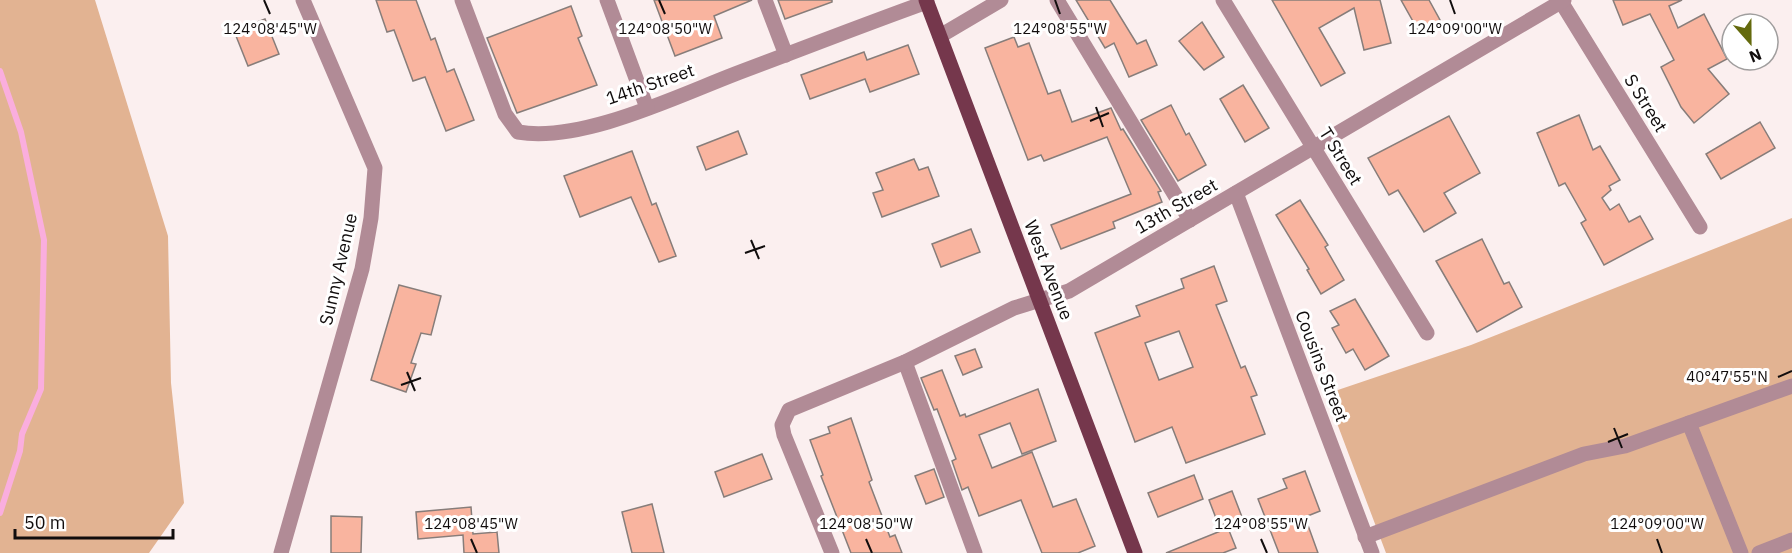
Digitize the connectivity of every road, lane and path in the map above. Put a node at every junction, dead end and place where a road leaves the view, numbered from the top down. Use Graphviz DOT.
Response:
graph roads {
  1 [pos="303,0"];
  2 [pos="462,0"];
  3 [pos="607,0"];
  4 [pos="765,0"];
  5 [pos="1001,0"];
  6 [pos="1057,0"];
  7 [pos="1223,0"];
  8 [pos="927,1"];
  9 [pos="1562,1"];
  10 [pos="940,36"];
  11 [pos="786,55"];
  12 [pos="647,108"];
  13 [pos="1314,148"];
  14 [pos="1236,193"];
  15 [pos="1190,220"];
  16 [pos="1700,227"];
  17 [pos="1040,302"];
  18 [pos="1427,333"];
  19 [pos="905,362"];
  20 [pos="1792,386"];
  21 [pos="1689,423"];
  22 [pos="1365,537"];
  23 [pos="1792,540"];
  24 [pos="281,553"];
  25 [pos="831,553"];
  26 [pos="975,553"];
  27 [pos="1135,553"];
  28 [pos="1372,553"];
  29 [pos="1741,553"];
  30 [pos="1759,553"];
  1 -- 24 [label="street, Sunny Avenue"];
  2 -- 12 [label="street, 14th Street"];
  3 -- 12 [label="street"];
  4 -- 11 [label="street"];
  5 -- 10 [label="street"];
  6 -- 15 [label="street"];
  7 -- 13 [label="street, T Street"];
  8 -- 10 [label="main road, West Avenue"];
  8 -- 11 [label="street, 14th Street"];
  9 -- 13 [label="street, 13th Street"];
  9 -- 16 [label="street, S Street"];
  10 -- 17 [label="main road, West Avenue"];
  11 -- 12 [label="street, 14th Street"];
  13 -- 14 [label="street, 13th Street"];
  13 -- 18 [label="street, T Street"];
  14 -- 15 [label="street, 13th Street"];
  14 -- 22 [label="street, Cousins Street"];
  15 -- 17 [label="street, 13th Street"];
  17 -- 19 [label="street, 13th Street"];
  17 -- 27 [label="main road, West Avenue"];
  19 -- 25 [label="street, 13th Street"];
  19 -- 26 [label="street"];
  20 -- 21 [label="street"];
  21 -- 22 [label="street"];
  21 -- 29 [label="street"];
  22 -- 28 [label="street, Cousins Street"];
  23 -- 30 [label="street"];
}
